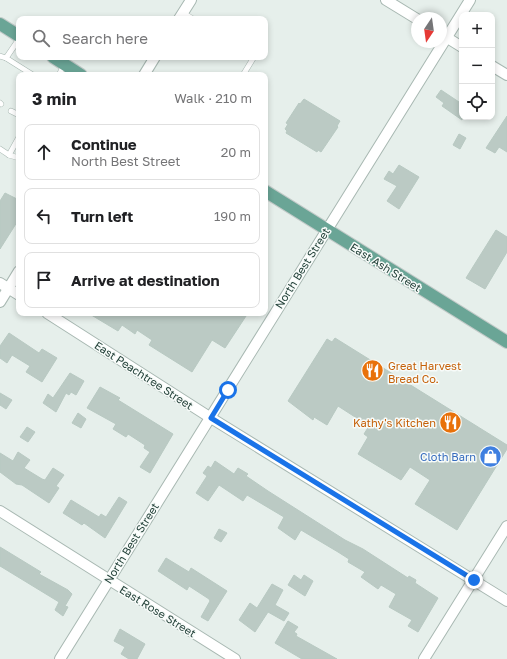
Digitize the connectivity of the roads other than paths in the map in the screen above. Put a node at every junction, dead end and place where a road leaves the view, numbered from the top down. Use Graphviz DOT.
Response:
graph roads {
  1 [pos="191,0"];
  2 [pos="386,0"];
  3 [pos="470,0"];
  4 [pos="411,15"];
  5 [pos="181,16"];
  6 [pos="0,24"];
  7 [pos="447,32"];
  8 [pos="16,34"];
  9 [pos="447,38"];
  10 [pos="16,43"];
  11 [pos="459,45"];
  12 [pos="437,48"];
  13 [pos="0,56"];
  14 [pos="6,58"];
  15 [pos="55,60"];
  16 [pos="153,60"];
  17 [pos="252,60"];
  18 [pos="13,62"];
  19 [pos="9,68"];
  20 [pos="495,68"];
  21 [pos="62,70"];
  22 [pos="25,72"];
  23 [pos="146,72"];
  24 [pos="245,72"];
  25 [pos="507,75"];
  26 [pos="11,110"];
  27 [pos="16,113"];
  28 [pos="16,142"];
  29 [pos="0,149"];
  30 [pos="9,154"];
  31 [pos="16,157"];
  32 [pos="268,193"];
  33 [pos="326,230"];
  34 [pos="16,274"];
  35 [pos="4,286"];
  36 [pos="16,293"];
  37 [pos="0,302"];
  38 [pos="52,316"];
  39 [pos="507,342"];
  40 [pos="211,418"];
  41 [pos="0,511"];
  42 [pos="507,526"];
  43 [pos="108,580"];
  44 [pos="474,580"];
  45 [pos="507,601"];
  46 [pos="60,659"];
  47 [pos="235,659"];
  48 [pos="424,659"];
  1 -- 5 [label="street"];
  2 -- 4 [label="street"];
  3 -- 7 [label="street, North Best Street"];
  6 -- 8 [label="main road"];
  9 -- 11 [label="street"];
  10 -- 14 [label="lane"];
  12 -- 33 [label="street, North Best Street"];
  13 -- 14 [label="lane"];
  14 -- 18 [label="lane"];
  15 -- 21 [label="main road"];
  16 -- 23 [label="street"];
  17 -- 24 [label="lane"];
  18 -- 19 [label="lane"];
  18 -- 22 [label="lane"];
  20 -- 25 [label="street"];
  26 -- 27 [label="lane"];
  28 -- 30 [label="lane"];
  29 -- 30 [label="lane"];
  30 -- 31 [label="lane"];
  32 -- 33 [label="main road, East Ash Street"];
  33 -- 39 [label="main road, East Ash Street"];
  33 -- 40 [label="street, North Best Street"];
  34 -- 35 [label="street"];
  35 -- 36 [label="street"];
  35 -- 37 [label="street"];
  38 -- 40 [label="street, East Peachtree Street"];
  40 -- 43 [label="street, North Best Street"];
  40 -- 44 [label="street, East Peachtree Street"];
  41 -- 43 [label="street, East Rose Street"];
  42 -- 44 [label="street"];
  43 -- 46 [label="street, North Best Street"];
  43 -- 47 [label="street, East Rose Street"];
  44 -- 45 [label="street, East Peachtree Street"];
  44 -- 48 [label="street"];
}
